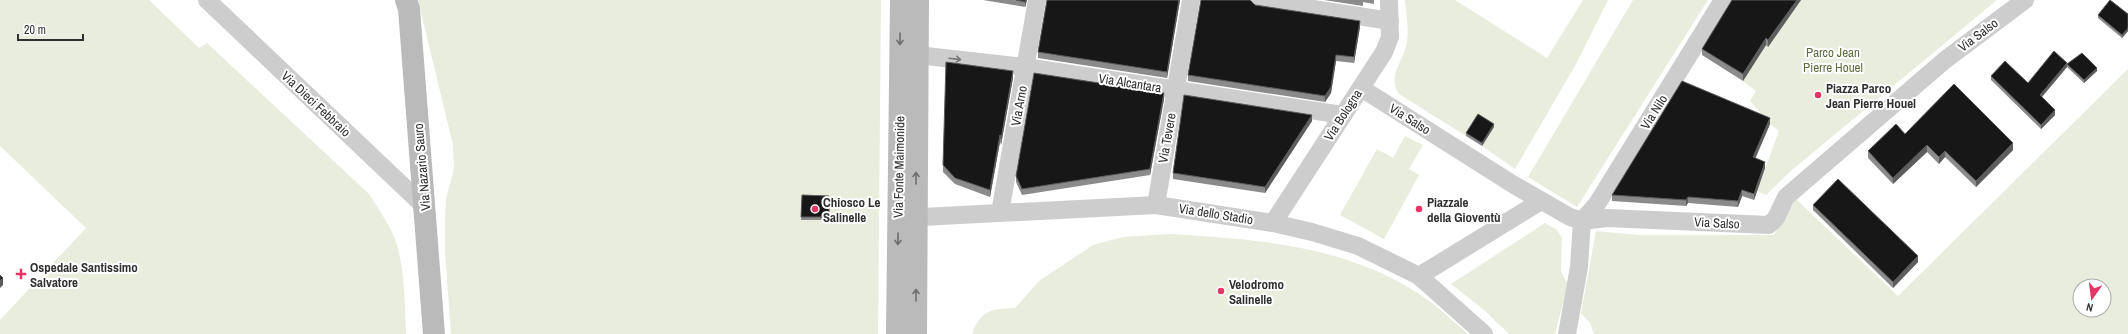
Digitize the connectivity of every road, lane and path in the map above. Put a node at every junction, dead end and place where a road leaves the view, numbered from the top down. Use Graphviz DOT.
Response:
graph roads {
  1 [pos="207,0"];
  2 [pos="406,0"];
  3 [pos="901,0"];
  4 [pos="918,0"];
  5 [pos="1037,0"];
  6 [pos="1191,0"];
  7 [pos="1257,0"];
  8 [pos="1390,0"];
  9 [pos="1723,0"];
  10 [pos="2025,0"];
  11 [pos="1390,21"];
  12 [pos="917,55"];
  13 [pos="1026,68"];
  14 [pos="1360,88"];
  15 [pos="1176,90"];
  16 [pos="1343,115"];
  17 [pos="1541,201"];
  18 [pos="1156,205"];
  19 [pos="425,207"];
  20 [pos="1000,213"];
  21 [pos="907,217"];
  22 [pos="1582,221"];
  23 [pos="1273,224"];
  24 [pos="1419,276"];
  25 [pos="434,334"];
  26 [pos="897,334"];
  27 [pos="916,334"];
  28 [pos="1484,334"];
  29 [pos="1567,334"];
  1 -- 19 [label="street, Via Dieci Febbraio"];
  2 -- 19 [label="street, Via Nazario Sauro"];
  3 -- 21 [label="street, Via Fonte Maimonide, one-way"];
  4 -- 12 [label="street, Via Fonte Maimonide"];
  5 -- 13 [label="street, Via Arno"];
  6 -- 15 [label="street, Via Tevere"];
  7 -- 11 [label="street"];
  8 -- 11 [label="street, Via Bologna"];
  9 -- 22 [label="street, Via Nilo"];
  10 -- 22 [label="street, Via Salso"];
  11 -- 14 [label="street, Via Bologna"];
  12 -- 13 [label="street, Via Alcantara, one-way"];
  21 -- 12 [label="street, Via Fonte Maimonide, one-way"];
  13 -- 15 [label="street, Via Alcantara"];
  13 -- 20 [label="street, Via Arno"];
  14 -- 16 [label="street, Via Bologna"];
  14 -- 17 [label="street, Via Salso"];
  15 -- 16 [label="street, Via Alcantara"];
  15 -- 18 [label="street, Via Tevere"];
  16 -- 23 [label="street, Via Bologna"];
  17 -- 22 [label="street, Via Salso"];
  17 -- 24 [label="street"];
  18 -- 20 [label="street, Via dello Stadio"];
  18 -- 23 [label="street, Via dello Stadio"];
  19 -- 25 [label="street, Via Nazario Sauro"];
  20 -- 21 [label="street, Via dello Stadio"];
  21 -- 26 [label="street, Via Fonte Maimonide, one-way"];
  27 -- 21 [label="street, Via Fonte Maimonide, one-way"];
  22 -- 29 [label="street"];
  23 -- 24 [label="street, Via dello Stadio"];
  24 -- 28 [label="street, Via dello Stadio"];
}
